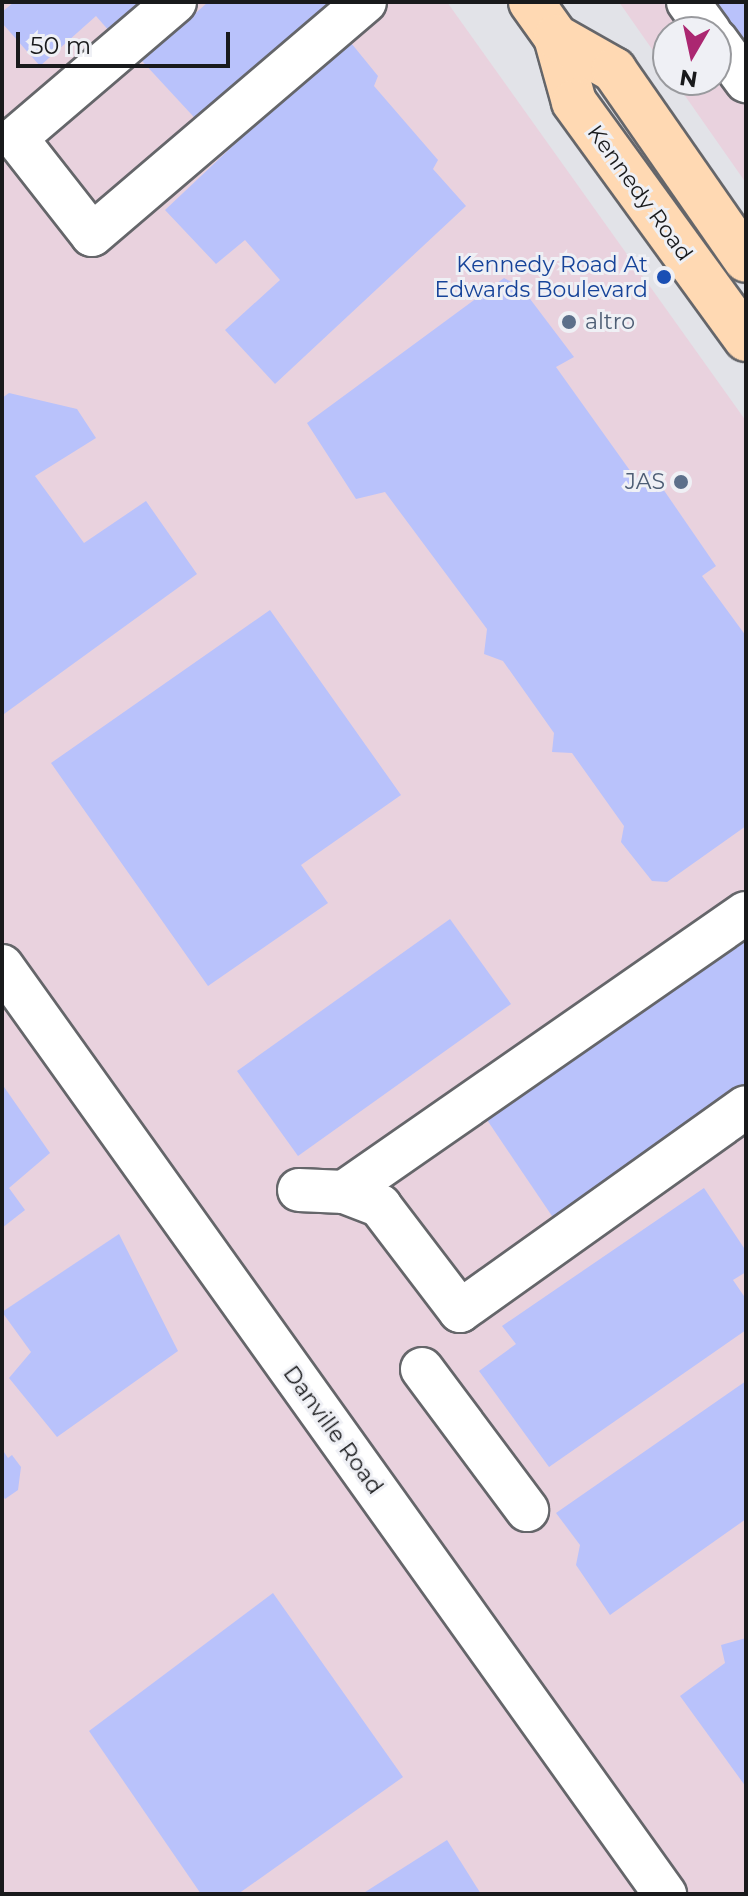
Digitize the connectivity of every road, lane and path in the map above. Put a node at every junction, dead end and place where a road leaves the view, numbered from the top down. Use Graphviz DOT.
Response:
graph roads {
  1 [pos="175,2"];
  2 [pos="365,2"];
  3 [pos="544,19"];
  4 [pos="732,62"];
  5 [pos="746,81"];
  6 [pos="9,130"];
  7 [pos="746,260"];
  8 [pos="746,339"];
  9 [pos="746,913"];
  10 [pos="2,966"];
  11 [pos="746,1107"];
  12 [pos="299,1190"];
  13 [pos="344,1192"];
  14 [pos="422,1369"];
  15 [pos="527,1510"];
  16 [pos="665,1894"];
  1 -- 6 [label="street"];
  2 -- 6 [label="street"];
  3 -- 7 [label="main road, Kennedy Road"];
  3 -- 8 [label="main road, Kennedy Road"];
  4 -- 5 [label="street"];
  9 -- 13 [label="street"];
  10 -- 16 [label="street, Danville Road"];
  11 -- 13 [label="street"];
  12 -- 13 [label="street"];
  14 -- 15 [label="street"];
}
